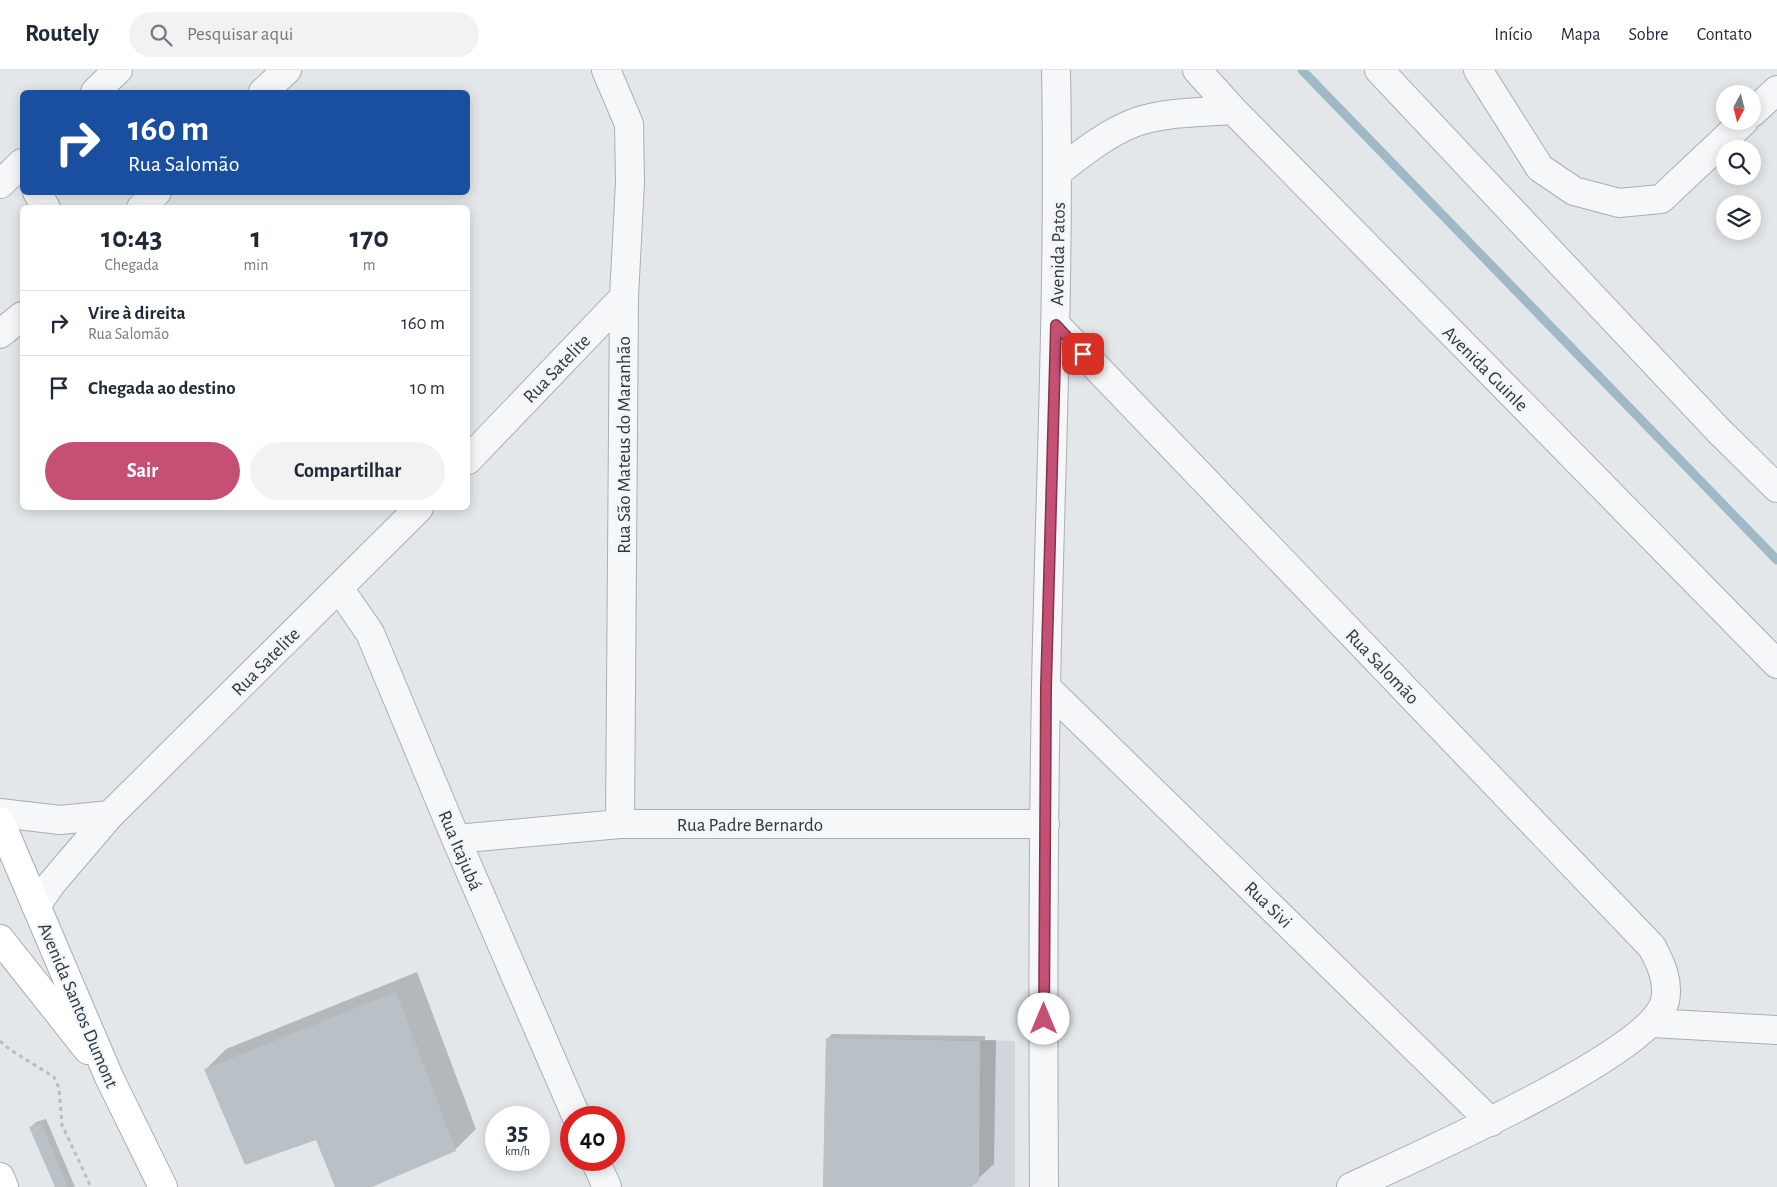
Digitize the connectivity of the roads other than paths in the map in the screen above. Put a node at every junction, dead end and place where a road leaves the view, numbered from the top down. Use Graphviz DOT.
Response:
graph roads {
  1 [pos="118,70"];
  2 [pos="287,70"];
  3 [pos="606,70"];
  4 [pos="1056,70"];
  5 [pos="1197,70"];
  6 [pos="1478,70"];
  7 [pos="1380,71"];
  8 [pos="97,90"];
  9 [pos="265,90"];
  10 [pos="1777,90"];
  11 [pos="1761,105"];
  12 [pos="1232,110"];
  13 [pos="1734,130"];
  14 [pos="20,165"];
  15 [pos="1058,172"];
  16 [pos="0,184"];
  17 [pos="154,195"];
  18 [pos="144,205"];
  19 [pos="624,297"];
  20 [pos="20,318"];
  21 [pos="1056,325"];
  22 [pos="0,334"];
  23 [pos="470,458"];
  24 [pos="1777,488"];
  25 [pos="417,510"];
  26 [pos="339,588"];
  27 [pos="1777,664"];
  28 [pos="1046,687"];
  29 [pos="0,813"];
  30 [pos="110,815"];
  31 [pos="0,821"];
  32 [pos="620,824"];
  33 [pos="1045,824"];
  34 [pos="456,838"];
  35 [pos="36,906"];
  36 [pos="0,939"];
  37 [pos="1652,1023"];
  38 [pos="1777,1030"];
  39 [pos="109,1077"];
  40 [pos="572,1106"];
  41 [pos="1491,1122"];
  42 [pos="600,1171"];
  43 [pos="0,1177"];
  44 [pos="4,1187"];
  45 [pos="163,1187"];
  46 [pos="607,1187"];
  47 [pos="1044,1187"];
  48 [pos="1351,1187"];
  1 -- 8 [label="street"];
  2 -- 9 [label="street"];
  3 -- 19 [label="street, Rua São Mateus do Maranhão"];
  4 -- 15 [label="street, Avenida Patos"];
  5 -- 12 [label="street, Avenida Guinle"];
  6 -- 13 [label="street"];
  7 -- 24 [label="street"];
  10 -- 11 [label="street"];
  12 -- 15 [label="street"];
  12 -- 27 [label="street, Avenida Guinle"];
  14 -- 16 [label="street"];
  15 -- 21 [label="street, Avenida Patos"];
  17 -- 18 [label="street"];
  19 -- 23 [label="street, Rua Satelite"];
  19 -- 32 [label="street, Rua São Mateus do Maranhão"];
  20 -- 22 [label="street"];
  21 -- 28 [label="street, Avenida Patos"];
  21 -- 37 [label="street, Rua Salomão"];
  25 -- 26 [label="street, Rua Satelite"];
  26 -- 30 [label="street, Rua Satelite"];
  26 -- 34 [label="street, Rua Itajubá"];
  28 -- 33 [label="street, Avenida Patos"];
  28 -- 41 [label="street, Rua Sivi"];
  29 -- 30 [label="street"];
  30 -- 35 [label="street, Rua Satelite"];
  31 -- 35 [label="main road, Avenida Santos Dumont"];
  32 -- 33 [label="street, Rua Padre Bernardo"];
  32 -- 34 [label="street, Rua Padre Bernardo"];
  33 -- 47 [label="street, Avenida Patos"];
  34 -- 40 [label="street, Rua Itajubá"];
  35 -- 39 [label="main road, Avenida Santos Dumont"];
  36 -- 39 [label="main road"];
  37 -- 38 [label="street"];
  37 -- 41 [label="street"];
  39 -- 45 [label="main road, Avenida Santos Dumont"];
  41 -- 48 [label="street"];
  42 -- 46 [label="street"];
  43 -- 44 [label="main road"];
}
